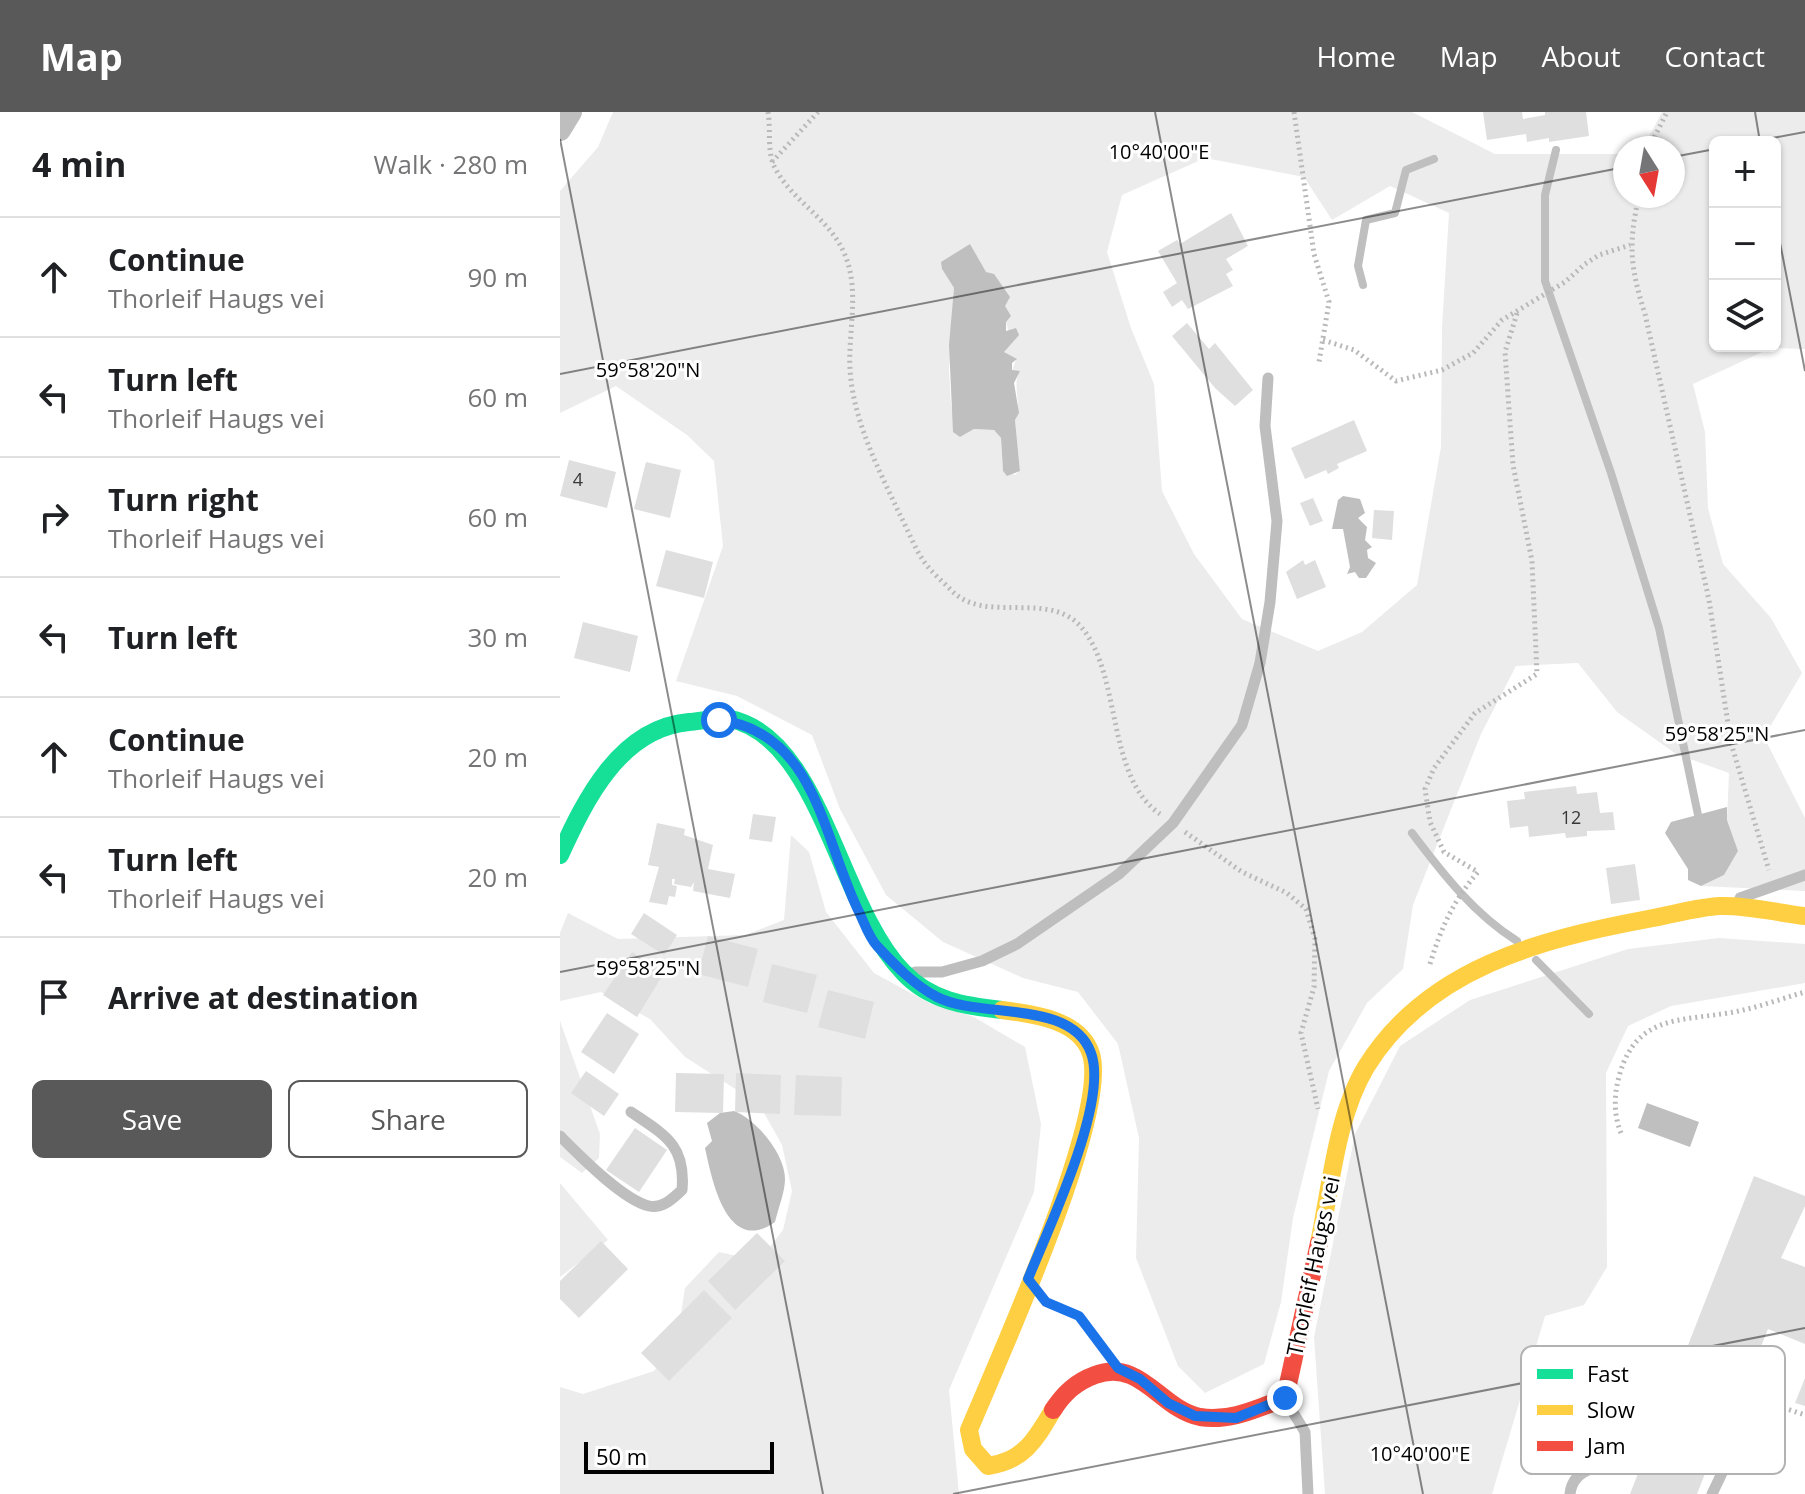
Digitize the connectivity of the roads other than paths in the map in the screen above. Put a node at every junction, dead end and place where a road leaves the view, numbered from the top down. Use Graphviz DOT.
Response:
graph roads {
  1 [pos="571,112"];
  2 [pos="560,130"];
  3 [pos="1268,378"];
  4 [pos="560,855"];
  5 [pos="1805,875"];
  6 [pos="1721,906"];
  7 [pos="1805,916"];
  8 [pos="902,972"];
  9 [pos="631,1112"];
  10 [pos="560,1136"];
  11 [pos="1285,1398"];
  12 [pos="1582,1474"];
  13 [pos="1721,1474"];
  14 [pos="1308,1494"];
  15 [pos="1570,1494"];
  16 [pos="1712,1494"];
  1 -- 2 [label="street"];
  3 -- 8 [label="lane"];
  4 -- 8 [label="street"];
  5 -- 6 [label="lane"];
  6 -- 7 [label="street, Thorleif Haugs vei"];
  6 -- 11 [label="street, Thorleif Haugs vei"];
  8 -- 11 [label="street"];
  9 -- 10 [label="lane"];
  11 -- 14 [label="lane"];
  12 -- 15 [label="lane"];
  13 -- 16 [label="lane"];
}
